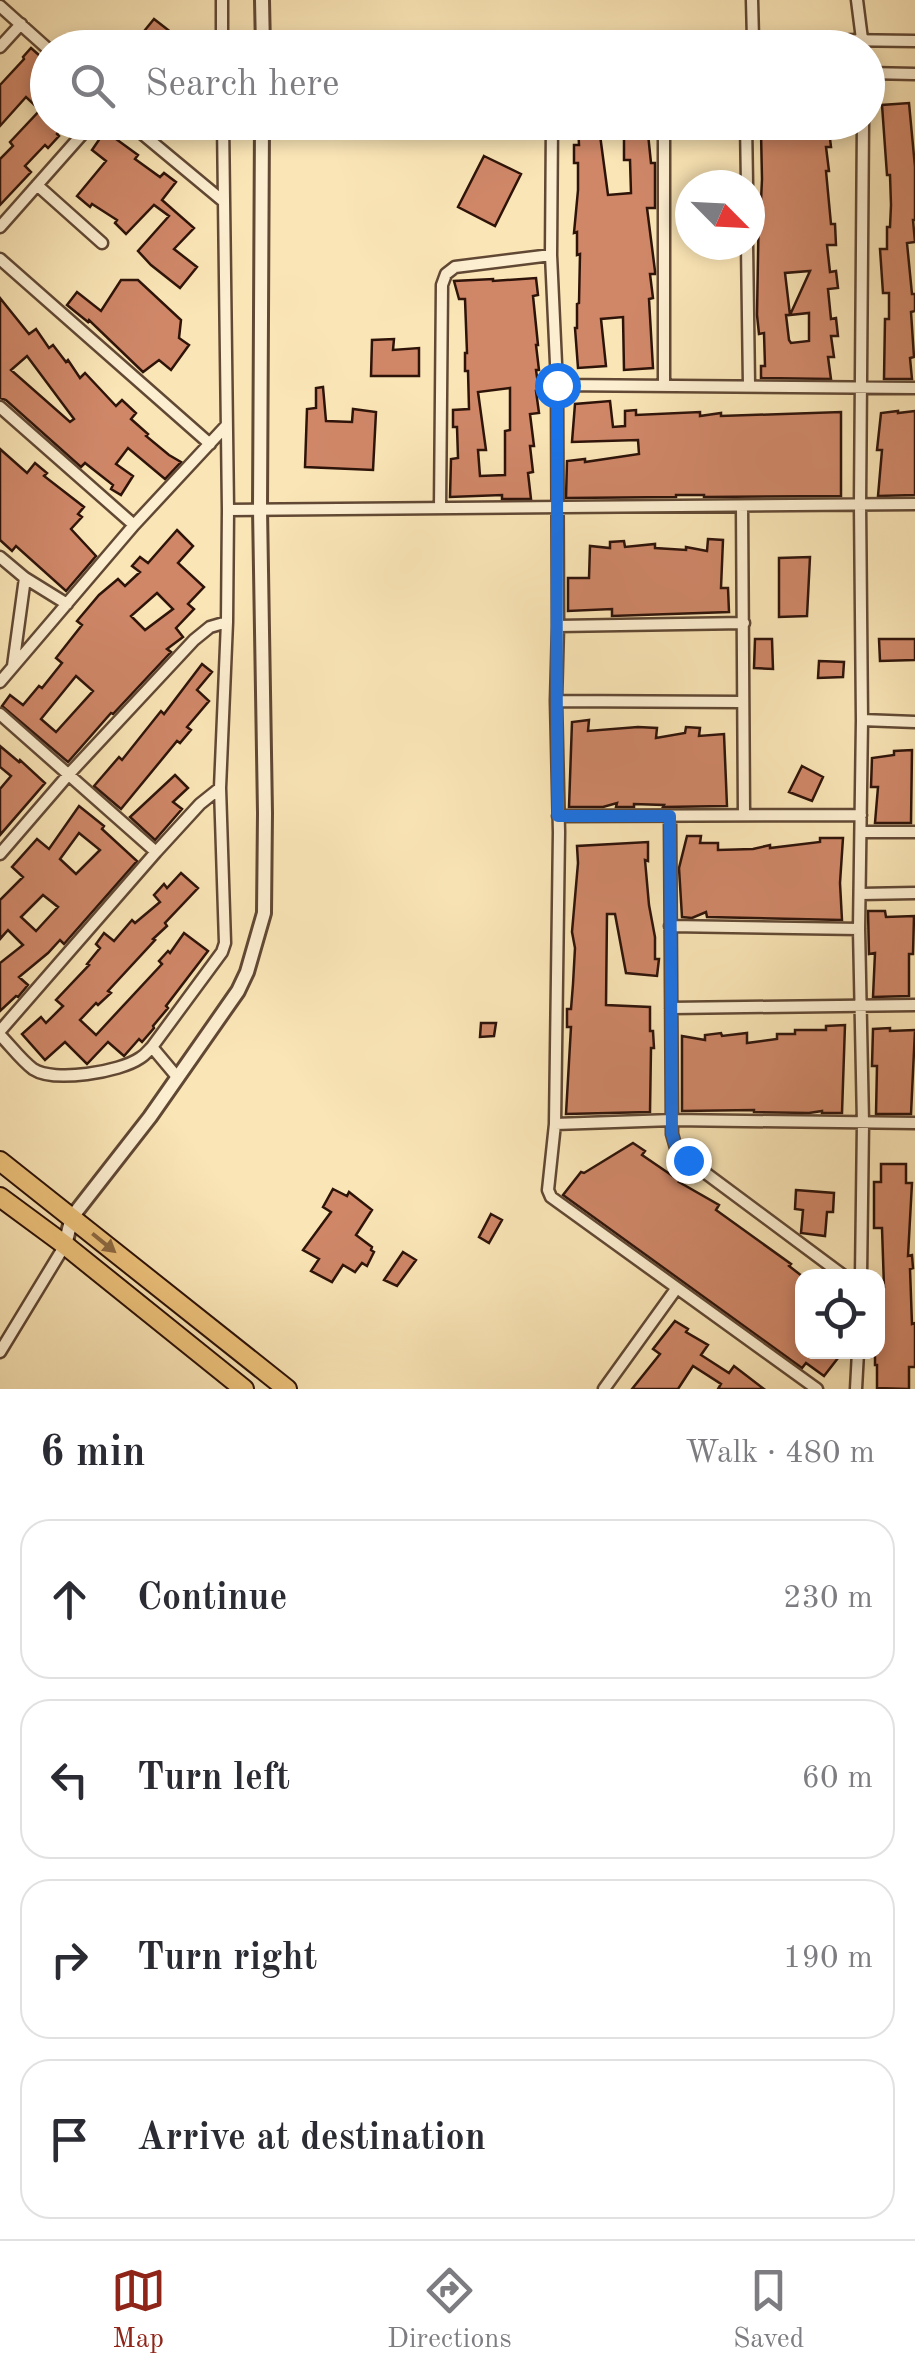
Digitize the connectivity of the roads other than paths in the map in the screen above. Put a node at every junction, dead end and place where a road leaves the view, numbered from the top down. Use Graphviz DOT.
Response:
graph roads {
  1 [pos="222,0"];
  2 [pos="262,0"];
  3 [pos="752,0"];
  4 [pos="856,0"];
  5 [pos="0,6"];
  6 [pos="21,24"];
  7 [pos="222,30"];
  8 [pos="263,30"];
  9 [pos="753,30"];
  10 [pos="861,30"];
  11 [pos="30,32"];
  12 [pos="915,41"];
  13 [pos="885,43"];
  14 [pos="0,47"];
  15 [pos="885,73"];
  16 [pos="915,74"];
  17 [pos="77,140"];
  18 [pos="150,140"];
  19 [pos="222,140"];
  20 [pos="262,140"];
  21 [pos="552,140"];
  22 [pos="664,140"];
  23 [pos="746,140"];
  24 [pos="863,140"];
  25 [pos="746,170"];
  26 [pos="37,186"];
  27 [pos="223,200"];
  28 [pos="0,227"];
  29 [pos="102,244"];
  30 [pos="551,256"];
  31 [pos="0,260"];
  32 [pos="747,260"];
  33 [pos="557,385"];
  34 [pos="664,385"];
  35 [pos="749,385"];
  36 [pos="862,387"];
  37 [pos="915,388"];
  38 [pos="0,407"];
  39 [pos="226,426"];
  40 [pos="210,444"];
  41 [pos="860,504"];
  42 [pos="915,504"];
  43 [pos="742,506"];
  44 [pos="558,507"];
  45 [pos="260,508"];
  46 [pos="440,508"];
  47 [pos="228,510"];
  48 [pos="134,525"];
  49 [pos="0,557"];
  50 [pos="24,578"];
  51 [pos="67,604"];
  52 [pos="227,622"];
  53 [pos="744,623"];
  54 [pos="558,626"];
  55 [pos="0,656"];
  56 [pos="13,667"];
  57 [pos="0,682"];
  58 [pos="556,702"];
  59 [pos="742,702"];
  60 [pos="0,714"];
  61 [pos="862,720"];
  62 [pos="915,722"];
  63 [pos="69,774"];
  64 [pos="220,788"];
  65 [pos="744,814"];
  66 [pos="861,815"];
  67 [pos="558,816"];
  68 [pos="670,816"];
  69 [pos="862,832"];
  70 [pos="915,832"];
  71 [pos="156,852"];
  72 [pos="0,854"];
  73 [pos="915,893"];
  74 [pos="861,894"];
  75 [pos="670,926"];
  76 [pos="859,929"];
  77 [pos="862,1004"];
  78 [pos="915,1005"];
  79 [pos="671,1008"];
  80 [pos="0,1033"];
  81 [pos="152,1047"];
  82 [pos="178,1078"];
  83 [pos="673,1120"];
  84 [pos="863,1123"];
  85 [pos="555,1124"];
  86 [pos="915,1124"];
  87 [pos="0,1161"];
  88 [pos="0,1196"];
  89 [pos="72,1217"];
  90 [pos="65,1245"];
  91 [pos="835,1269"];
  92 [pos="861,1269"];
  93 [pos="676,1290"];
  94 [pos="0,1352"];
  95 [pos="858,1359"];
  96 [pos="608,1387"];
  97 [pos="244,1389"];
  98 [pos="287,1389"];
  99 [pos="817,1389"];
  100 [pos="856,1389"];
  1 -- 7 [label="street"];
  2 -- 8 [label="street"];
  3 -- 9 [label="street"];
  4 -- 10 [label="street"];
  5 -- 6 [label="street"];
  6 -- 11 [label="street"];
  6 -- 14 [label="street"];
  12 -- 13 [label="street"];
  15 -- 16 [label="street"];
  17 -- 26 [label="street"];
  18 -- 27 [label="street"];
  19 -- 27 [label="street"];
  20 -- 45 [label="street"];
  21 -- 30 [label="street"];
  22 -- 34 [label="street"];
  23 -- 25 [label="street"];
  24 -- 36 [label="street"];
  26 -- 28 [label="street"];
  26 -- 29 [label="street"];
  27 -- 39 [label="street"];
  30 -- 33 [label="street"];
  30 -- 46 [label="street"];
  31 -- 40 [label="street"];
  32 -- 35 [label="street"];
  33 -- 34 [label="street"];
  33 -- 44 [label="street"];
  34 -- 35 [label="street"];
  35 -- 36 [label="street"];
  36 -- 37 [label="street"];
  36 -- 41 [label="street"];
  38 -- 48 [label="street"];
  39 -- 40 [label="street"];
  39 -- 47 [label="street"];
  40 -- 48 [label="street"];
  41 -- 42 [label="street"];
  41 -- 43 [label="street"];
  41 -- 61 [label="street"];
  43 -- 44 [label="street"];
  43 -- 53 [label="street"];
  44 -- 46 [label="street"];
  44 -- 54 [label="street"];
  45 -- 46 [label="street"];
  45 -- 47 [label="street"];
  45 -- 82 [label="street"];
  47 -- 52 [label="street"];
  48 -- 51 [label="street"];
  49 -- 50 [label="street"];
  50 -- 51 [label="street"];
  50 -- 56 [label="street"];
  51 -- 56 [label="street"];
  52 -- 63 [label="street"];
  52 -- 64 [label="street"];
  53 -- 54 [label="street"];
  53 -- 59 [label="street"];
  54 -- 58 [label="street"];
  55 -- 56 [label="street"];
  56 -- 57 [label="street"];
  58 -- 59 [label="street"];
  58 -- 67 [label="street"];
  59 -- 65 [label="street"];
  60 -- 63 [label="street"];
  61 -- 62 [label="street"];
  61 -- 66 [label="street"];
  63 -- 71 [label="street"];
  63 -- 72 [label="street"];
  64 -- 71 [label="street"];
  64 -- 81 [label="street"];
  65 -- 66 [label="street"];
  65 -- 68 [label="street"];
  66 -- 69 [label="street"];
  67 -- 68 [label="street"];
  67 -- 85 [label="street"];
  68 -- 75 [label="street"];
  69 -- 70 [label="street"];
  69 -- 74 [label="street"];
  71 -- 80 [label="street"];
  73 -- 74 [label="street"];
  74 -- 76 [label="street"];
  75 -- 76 [label="street"];
  75 -- 79 [label="street"];
  76 -- 77 [label="street"];
  77 -- 78 [label="street"];
  77 -- 79 [label="street"];
  77 -- 84 [label="street"];
  79 -- 83 [label="street"];
  80 -- 81 [label="street"];
  81 -- 82 [label="street"];
  82 -- 89 [label="street"];
  83 -- 84 [label="street"];
  83 -- 85 [label="street"];
  83 -- 91 [label="street"];
  84 -- 86 [label="street"];
  84 -- 92 [label="street"];
  85 -- 93 [label="street"];
  87 -- 89 [label="main road"];
  88 -- 90 [label="main road"];
  89 -- 90 [label="street"];
  89 -- 98 [label="main road, one-way"];
  90 -- 94 [label="street"];
  90 -- 97 [label="main road"];
  93 -- 96 [label="street"];
  93 -- 99 [label="street"];
  95 -- 100 [label="street"];
}
